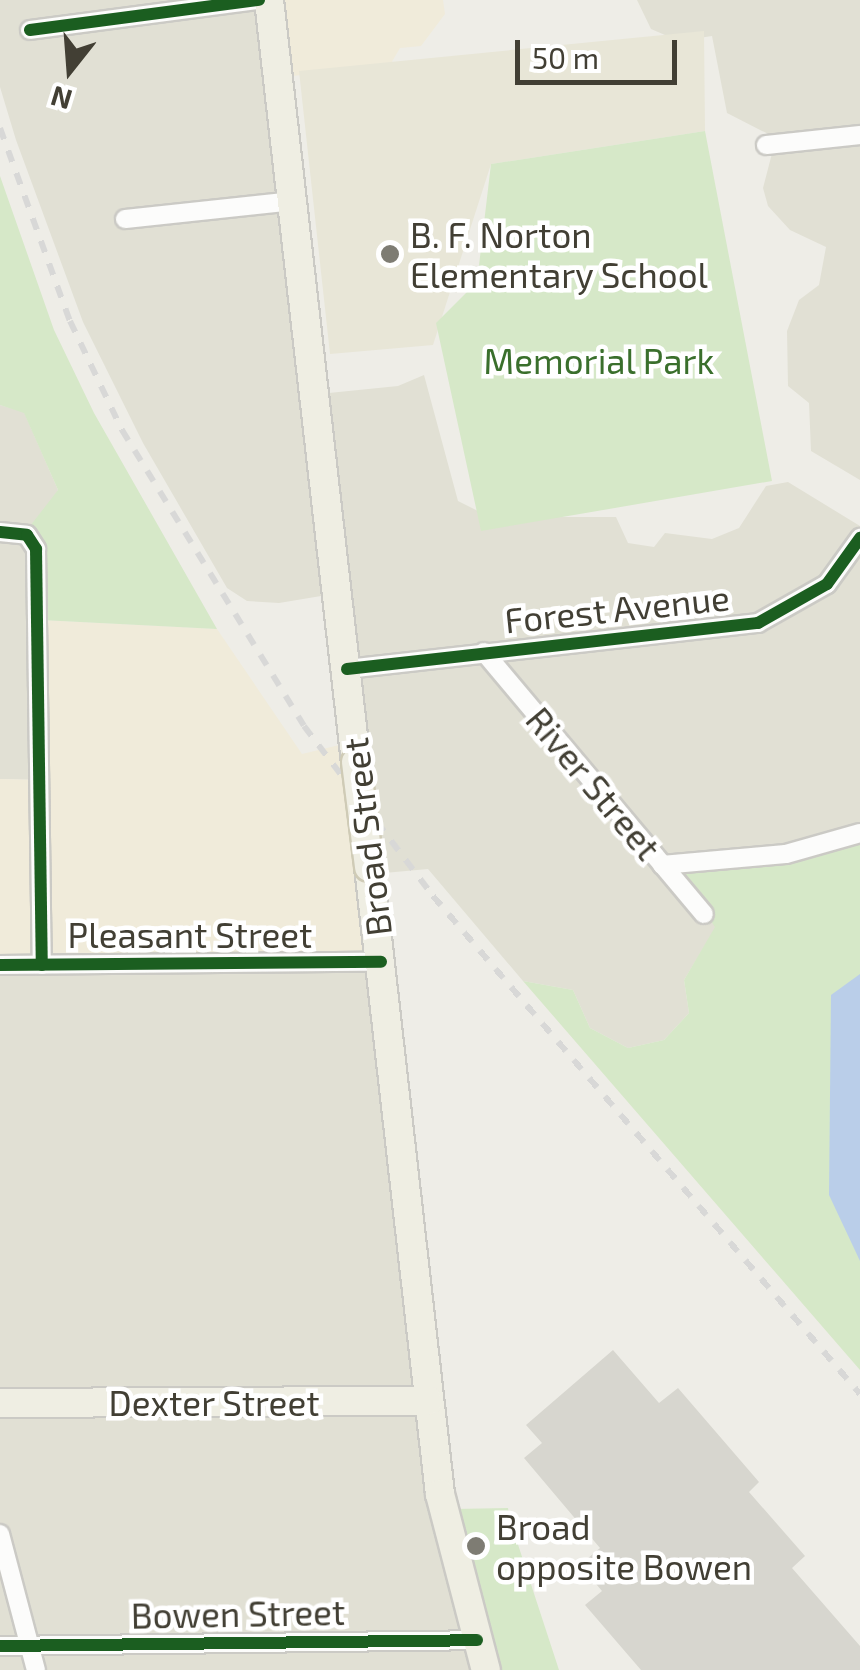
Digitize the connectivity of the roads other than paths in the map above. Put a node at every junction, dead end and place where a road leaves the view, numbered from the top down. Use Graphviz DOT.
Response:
graph roads {
  1 [pos="259,0"];
  2 [pos="269,0"];
  3 [pos="30,30"];
  4 [pos="860,135"];
  5 [pos="766,145"];
  6 [pos="294,202"];
  7 [pos="125,219"];
  8 [pos="0,532"];
  9 [pos="860,538"];
  10 [pos="484,652"];
  11 [pos="347,669"];
  12 [pos="860,833"];
  13 [pos="662,865"];
  14 [pos="704,914"];
  15 [pos="381,962"];
  16 [pos="0,965"];
  17 [pos="42,965"];
  18 [pos="428,1401"];
  19 [pos="0,1404"];
  20 [pos="0,1534"];
  21 [pos="477,1640"];
  22 [pos="29,1645"];
  23 [pos="0,1646"];
  24 [pos="36,1670"];
  25 [pos="486,1670"];
  1 -- 3 [label="street"];
  2 -- 6 [label="main road, Broad Street"];
  4 -- 5 [label="street"];
  6 -- 7 [label="street"];
  6 -- 11 [label="main road, Broad Street"];
  8 -- 17 [label="street"];
  9 -- 10 [label="street, Forest Avenue"];
  10 -- 11 [label="street, Forest Avenue"];
  10 -- 13 [label="street, River Street"];
  11 -- 15 [label="main road, Broad Street, bridge"];
  12 -- 13 [label="street"];
  13 -- 14 [label="street, River Street"];
  15 -- 17 [label="street, Pleasant Street"];
  15 -- 18 [label="main road, Broad Street"];
  16 -- 17 [label="street, Pleasant Street"];
  18 -- 19 [label="main road, Dexter Street"];
  18 -- 21 [label="main road, Broad Street"];
  20 -- 22 [label="street"];
  21 -- 22 [label="street, Bowen Street"];
  21 -- 25 [label="main road, Broad Street"];
  22 -- 23 [label="street, Bowen Street"];
  22 -- 24 [label="street"];
}
